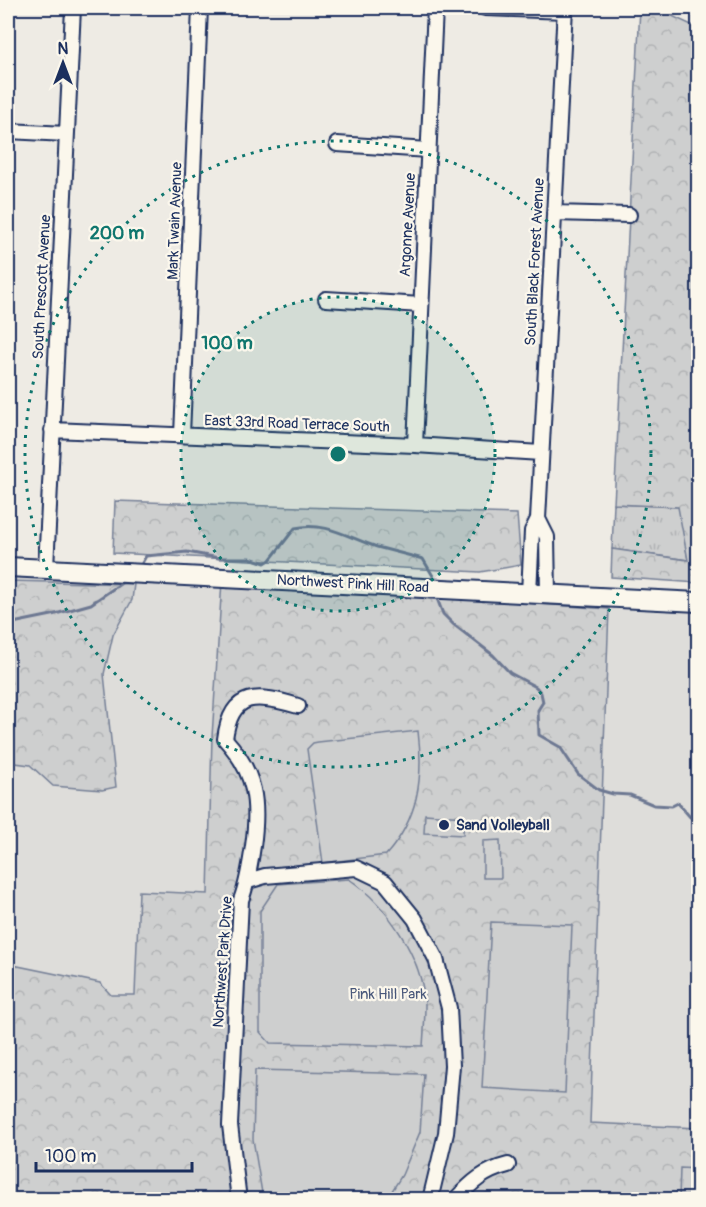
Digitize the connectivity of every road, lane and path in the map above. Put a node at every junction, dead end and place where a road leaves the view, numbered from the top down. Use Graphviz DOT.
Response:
graph roads {
  1 [pos="73,8"];
  2 [pos="200,8"];
  3 [pos="435,8"];
  4 [pos="485,8"];
  5 [pos="565,9"];
  6 [pos="8,131"];
  7 [pos="66,134"];
  8 [pos="337,144"];
  9 [pos="428,150"];
  10 [pos="554,213"];
  11 [pos="629,215"];
  12 [pos="326,299"];
  13 [pos="421,305"];
  14 [pos="52,430"];
  15 [pos="182,435"];
  16 [pos="415,445"];
  17 [pos="541,453"];
  18 [pos="538,519"];
  19 [pos="8,567"];
  20 [pos="46,568"];
  21 [pos="529,593"];
  22 [pos="548,594"];
  23 [pos="699,602"];
  24 [pos="298,706"];
  25 [pos="248,881"];
  26 [pos="508,1166"];
  27 [pos="239,1200"];
  28 [pos="430,1200"];
  29 [pos="455,1200"];
  1 -- 7 [label="street, South Prescott Avenue"];
  2 -- 15 [label="street, Mark Twain Avenue"];
  3 -- 9 [label="street, Argonne Avenue"];
  4 -- 5 [label="street"];
  5 -- 10 [label="street, South Black Forest Avenue"];
  6 -- 7 [label="street"];
  7 -- 14 [label="street, South Prescott Avenue"];
  8 -- 9 [label="street"];
  9 -- 13 [label="street, Argonne Avenue"];
  10 -- 11 [label="street"];
  10 -- 17 [label="street, South Black Forest Avenue"];
  12 -- 13 [label="street"];
  13 -- 16 [label="street, Argonne Avenue"];
  14 -- 15 [label="street, East 33rd Road Terrace South"];
  14 -- 20 [label="street, South Prescott Avenue"];
  15 -- 16 [label="street, East 33rd Road Terrace South"];
  16 -- 17 [label="street, East 33rd Road Terrace South"];
  17 -- 18 [label="street, South Black Forest Avenue"];
  18 -- 21 [label="street, South Black Forest Avenue"];
  18 -- 22 [label="street, South Black Forest Avenue"];
  19 -- 20 [label="main road, Northwest Pink Hill Road"];
  20 -- 21 [label="main road, Northwest Pink Hill Road"];
  21 -- 22 [label="main road, Northwest Pink Hill Road"];
  22 -- 23 [label="main road, Northwest Pink Hill Road"];
  24 -- 25 [label="street"];
  25 -- 27 [label="street, Northwest Park Drive"];
  25 -- 28 [label="street, Northwest Park Drive"];
  26 -- 29 [label="street"];
}
